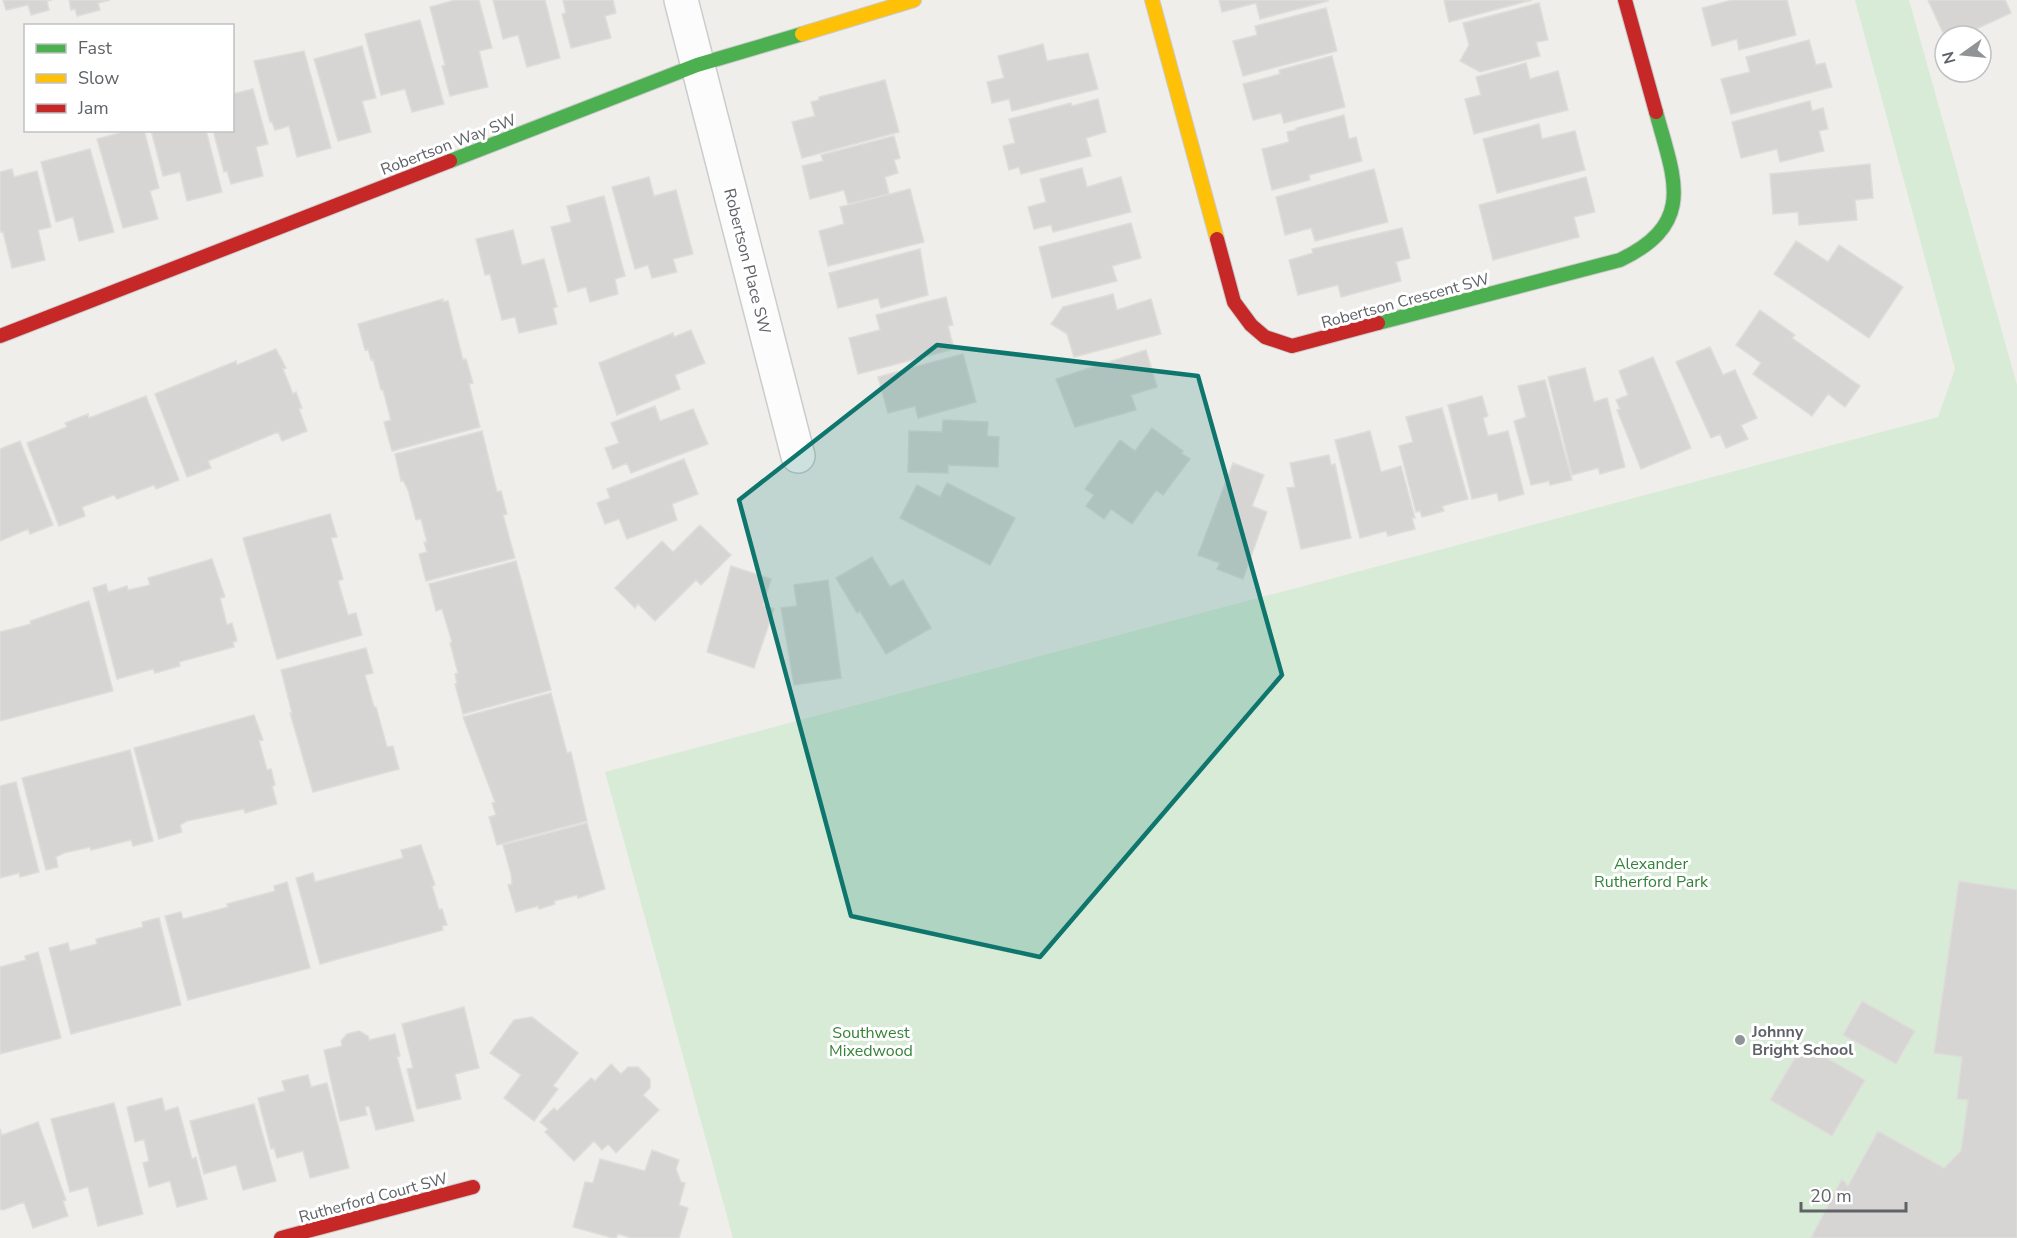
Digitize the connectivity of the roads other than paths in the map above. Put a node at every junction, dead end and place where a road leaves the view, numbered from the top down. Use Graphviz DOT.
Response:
graph roads {
  1 [pos="681,0"];
  2 [pos="914,0"];
  3 [pos="1152,0"];
  4 [pos="1625,0"];
  5 [pos="697,65"];
  6 [pos="0,336"];
  7 [pos="798,456"];
  8 [pos="473,1187"];
  9 [pos="281,1238"];
  1 -- 5 [label="street, Robertson Place SW"];
  2 -- 5 [label="street, Robertson Way SW"];
  3 -- 4 [label="street, Robertson Crescent SW"];
  5 -- 6 [label="street, Robertson Way SW"];
  5 -- 7 [label="street, Robertson Place SW"];
  8 -- 9 [label="street, Rutherford Court SW"];
}
